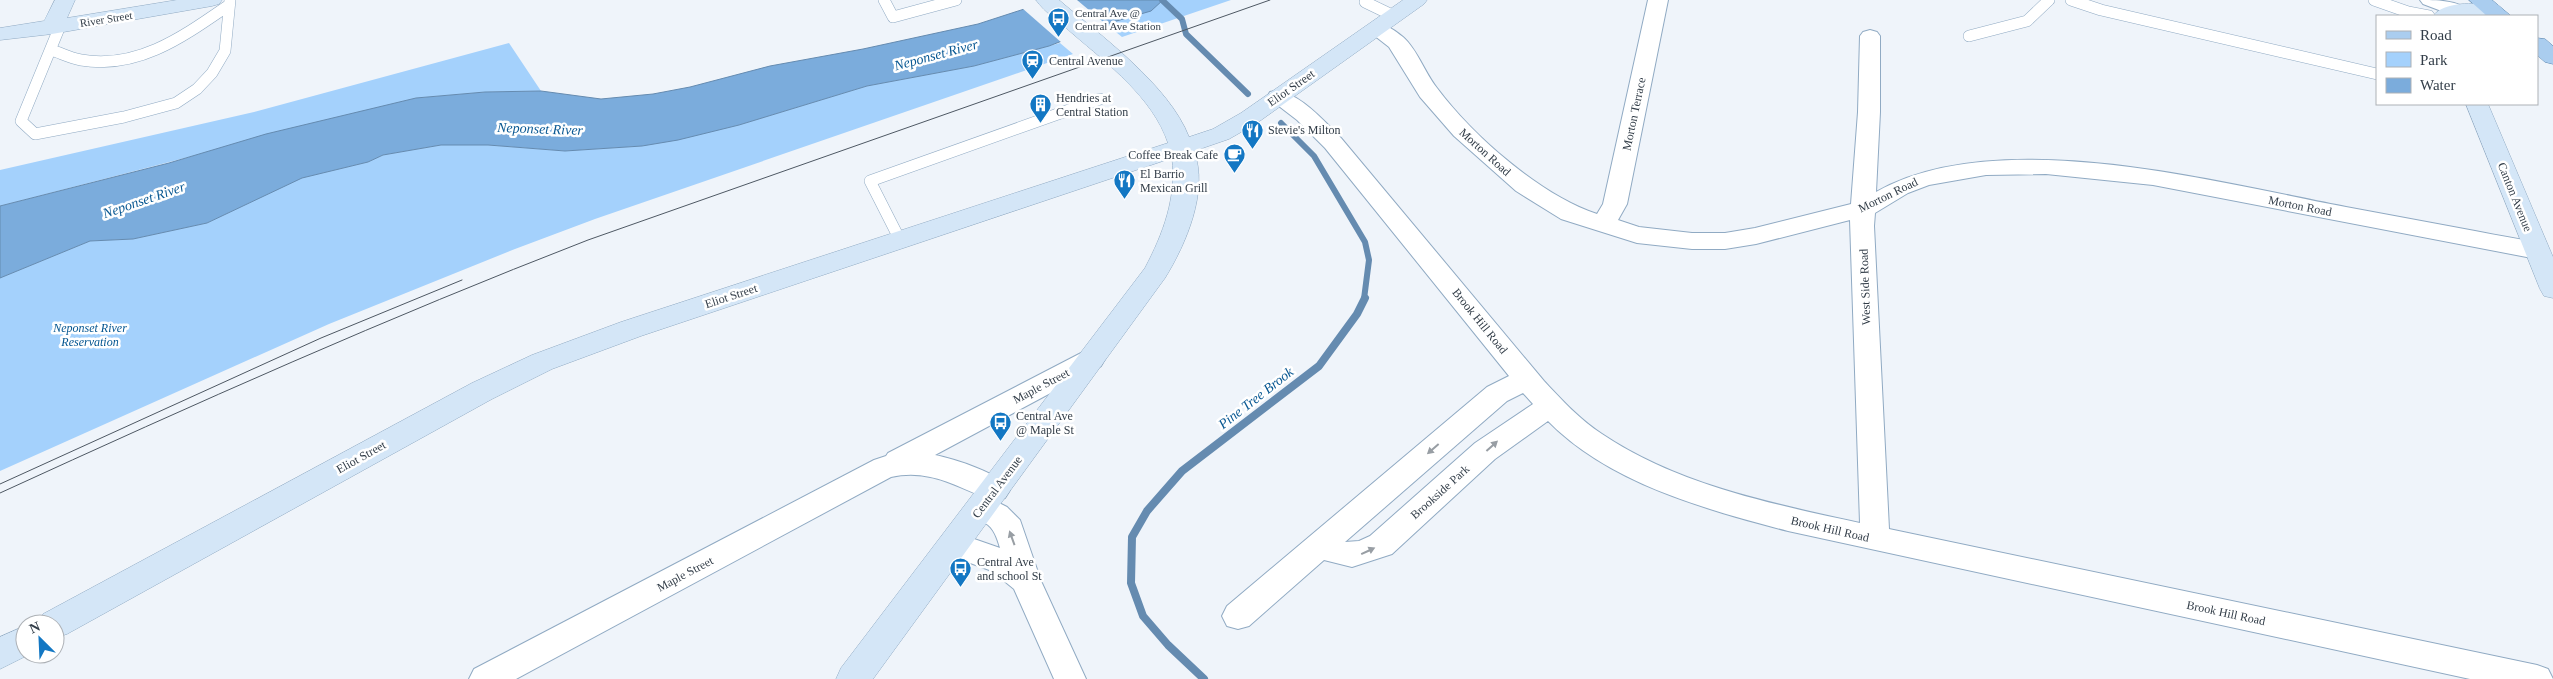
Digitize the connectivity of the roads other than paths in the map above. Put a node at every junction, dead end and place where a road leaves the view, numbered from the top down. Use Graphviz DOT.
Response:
graph roads {
  1 [pos="65,0"];
  2 [pos="884,0"];
  3 [pos="956,0"];
  4 [pos="1046,0"];
  5 [pos="1417,0"];
  6 [pos="1658,0"];
  7 [pos="2049,0"];
  8 [pos="2071,0"];
  9 [pos="2374,0"];
  10 [pos="1366,1"];
  11 [pos="223,2"];
  12 [pos="2488,6"];
  13 [pos="2438,9"];
  14 [pos="1385,22"];
  15 [pos="56,27"];
  16 [pos="0,34"];
  17 [pos="1870,36"];
  18 [pos="1969,36"];
  19 [pos="2538,45"];
  20 [pos="51,50"];
  21 [pos="2553,57"];
  22 [pos="2376,74"];
  23 [pos="1278,98"];
  24 [pos="1100,99"];
  25 [pos="2478,105"];
  26 [pos="1182,148"];
  27 [pos="1862,210"];
  28 [pos="1603,225"];
  29 [pos="900,240"];
  30 [pos="2538,251"];
  31 [pos="2553,289"];
  32 [pos="1092,359"];
  33 [pos="1527,378"];
  34 [pos="1552,406"];
  35 [pos="884,468"];
  36 [pos="988,499"];
  37 [pos="1875,539"];
  38 [pos="954,544"];
  39 [pos="1323,544"];
  40 [pos="1026,581"];
  41 [pos="1238,616"];
  42 [pos="65,619"];
  43 [pos="15,646"];
  44 [pos="0,654"];
  45 [pos="485,679"];
  46 [pos="853,679"];
  47 [pos="1070,679"];
  48 [pos="2537,679"];
  1 -- 15 [label="street"];
  2 -- 3 [label="lane"];
  4 -- 26 [label="street, Central Avenue"];
  5 -- 14 [label="street, Eliot Street"];
  6 -- 28 [label="street, Morton Terrace"];
  7 -- 18 [label="lane"];
  8 -- 22 [label="lane"];
  9 -- 13 [label="lane"];
  10 -- 14 [label="lane"];
  11 -- 15 [label="street, River Street"];
  11 -- 20 [label="lane"];
  11 -- 20 [label="lane"];
  12 -- 13 [label="street"];
  14 -- 23 [label="street, Eliot Street"];
  14 -- 28 [label="street, Morton Road"];
  15 -- 16 [label="street, River Street"];
  15 -- 20 [label="lane"];
  17 -- 27 [label="street, West Side Road"];
  19 -- 21 [label="main road"];
  23 -- 26 [label="street, Eliot Street"];
  23 -- 33 [label="street, Brook Hill Road"];
  24 -- 29 [label="lane"];
  25 -- 30 [label="street, Canton Avenue"];
  26 -- 29 [label="street, Eliot Street"];
  26 -- 32 [label="street, Central Avenue"];
  27 -- 28 [label="street, Morton Road"];
  27 -- 30 [label="street, Morton Road"];
  27 -- 37 [label="street, West Side Road"];
  29 -- 42 [label="street, Eliot Street"];
  30 -- 31 [label="street, Canton Avenue"];
  32 -- 35 [label="street, Maple Street"];
  32 -- 36 [label="street, Central Avenue"];
  33 -- 34 [label="street, Brook Hill Road"];
  33 -- 39 [label="street, one-way"];
  34 -- 37 [label="street, Brook Hill Road"];
  39 -- 34 [label="street, Brookside Park, one-way"];
  35 -- 36 [label="street, Maple Street"];
  35 -- 45 [label="street, Maple Street"];
  36 -- 38 [label="street, Central Avenue"];
  40 -- 36 [label="street, Maple Street, one-way"];
  37 -- 48 [label="street, Brook Hill Road"];
  38 -- 40 [label="street"];
  38 -- 46 [label="street, Central Avenue"];
  39 -- 41 [label="street"];
  40 -- 47 [label="street, Maple Street"];
  43 -- 44 [label="street"];
}
